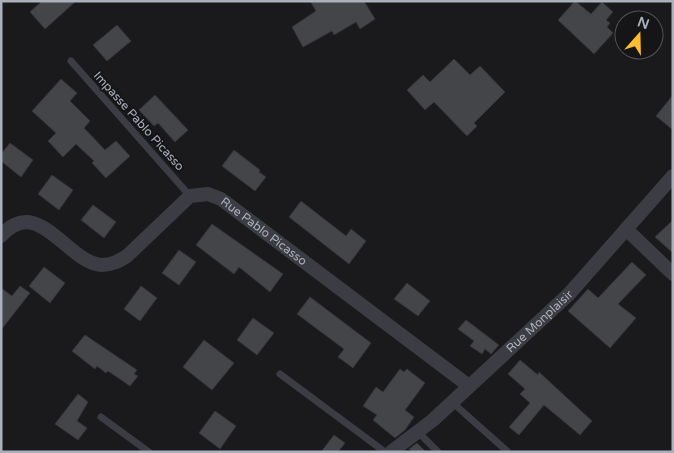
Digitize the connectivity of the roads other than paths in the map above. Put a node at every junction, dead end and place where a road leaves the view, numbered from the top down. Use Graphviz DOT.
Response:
graph roads {
  1 [pos="70,61"];
  2 [pos="673,176"];
  3 [pos="190,196"];
  4 [pos="626,229"];
  5 [pos="1,236"];
  6 [pos="673,274"];
  7 [pos="280,374"];
  8 [pos="469,386"];
  9 [pos="452,403"];
  10 [pos="101,417"];
  11 [pos="418,432"];
  12 [pos="149,452"];
  13 [pos="385,452"];
  14 [pos="390,452"];
  15 [pos="438,452"];
  16 [pos="508,452"];
  1 -- 3 [label="lane, Impasse Pablo Picasso"];
  2 -- 4 [label="street, Rue Monplaisir"];
  3 -- 5 [label="street"];
  3 -- 8 [label="street, Rue Pablo Picasso"];
  4 -- 6 [label="street"];
  4 -- 8 [label="street, Rue Monplaisir"];
  7 -- 13 [label="lane"];
  8 -- 9 [label="street, Rue Monplaisir"];
  9 -- 11 [label="street, Rue Monplaisir"];
  9 -- 16 [label="lane"];
  10 -- 12 [label="lane"];
  11 -- 14 [label="street, Rue Monplaisir"];
  11 -- 15 [label="lane"];
}
